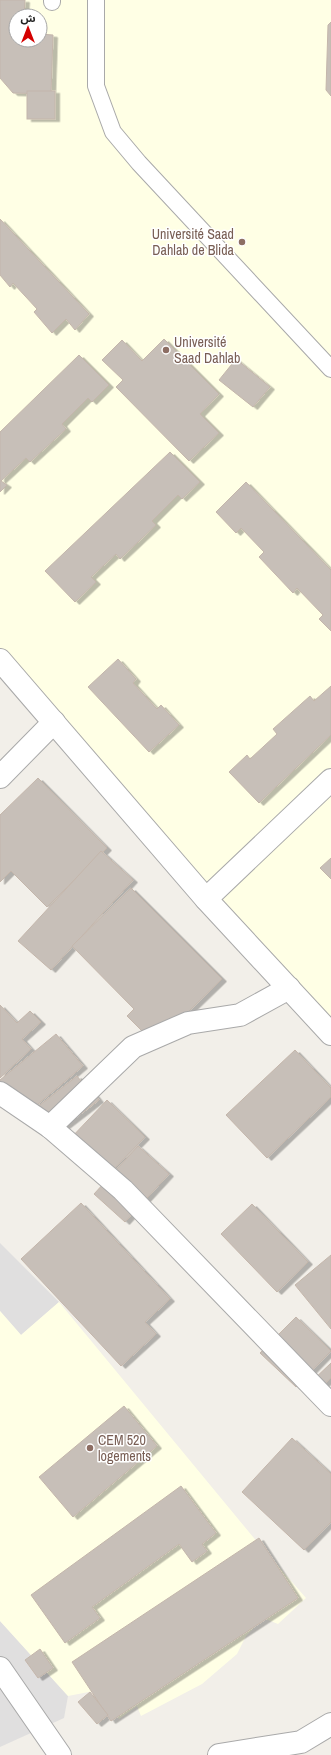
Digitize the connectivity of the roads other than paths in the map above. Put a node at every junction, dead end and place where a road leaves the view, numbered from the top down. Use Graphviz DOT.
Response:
graph roads {
  1 [pos="96,0"];
  2 [pos="331,369"];
  3 [pos="0,660"];
  4 [pos="54,722"];
  5 [pos="0,777"];
  6 [pos="331,780"];
  7 [pos="206,899"];
  8 [pos="289,988"];
  9 [pos="331,1034"];
  10 [pos="0,1093"];
  11 [pos="50,1127"];
  12 [pos="331,1404"];
  13 [pos="0,1668"];
  14 [pos="331,1724"];
  15 [pos="60,1755"];
  16 [pos="219,1755"];
  1 -- 2 [label="lane"];
  3 -- 4 [label="street"];
  4 -- 5 [label="street"];
  4 -- 7 [label="street"];
  6 -- 7 [label="street"];
  7 -- 8 [label="street"];
  8 -- 9 [label="street"];
  8 -- 11 [label="street"];
  10 -- 11 [label="street"];
  11 -- 12 [label="street"];
  13 -- 15 [label="street"];
  14 -- 16 [label="street"];
}
